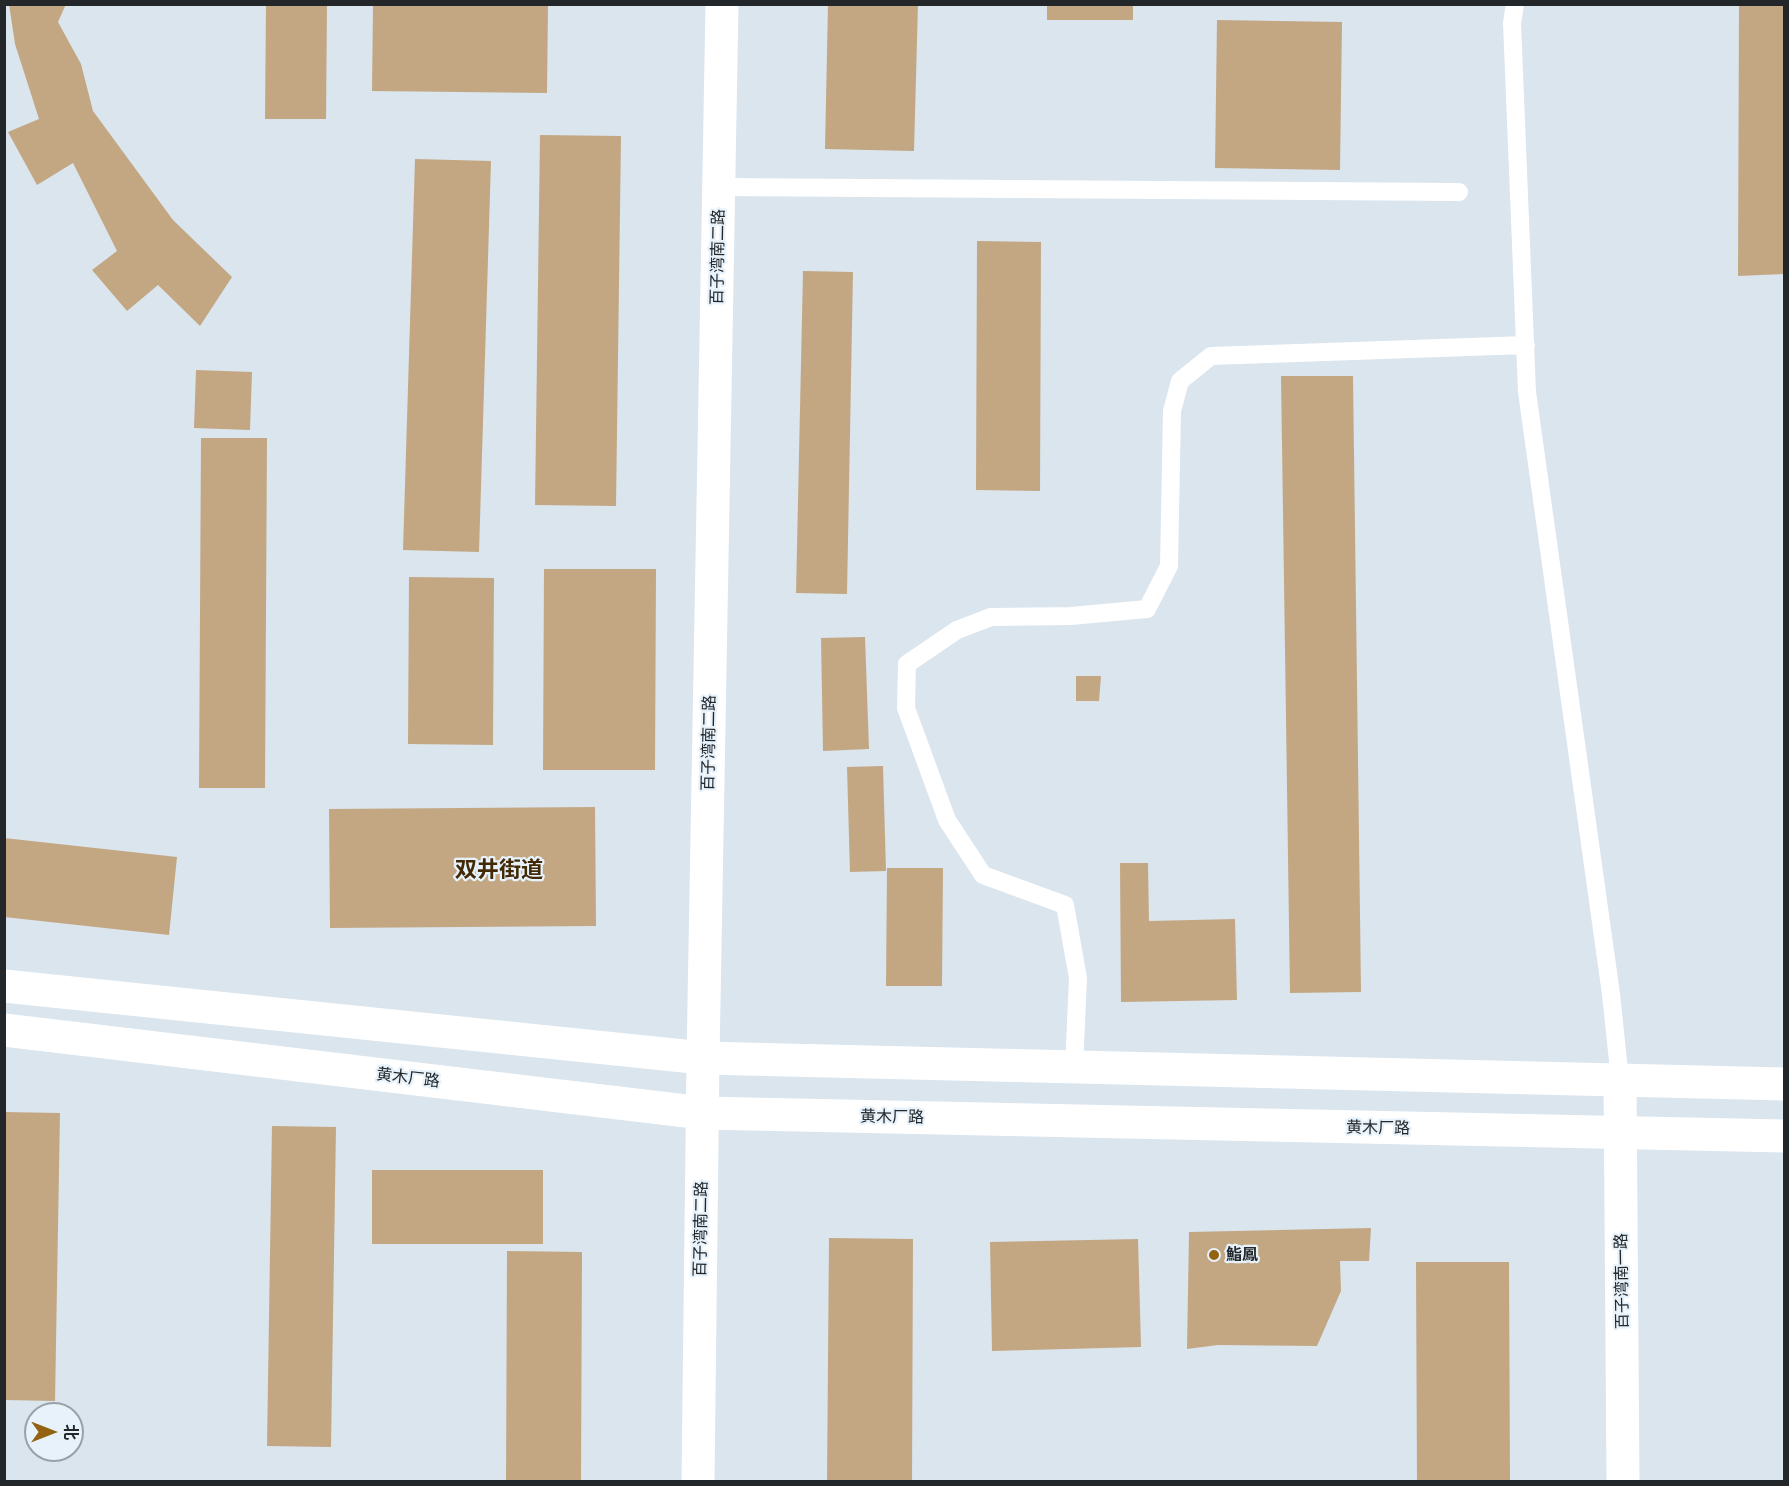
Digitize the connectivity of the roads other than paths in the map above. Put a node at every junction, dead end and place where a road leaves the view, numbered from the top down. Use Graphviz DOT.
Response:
graph roads {
  1 [pos="722,4"];
  2 [pos="1515,4"];
  3 [pos="719,187"];
  4 [pos="1459,192"];
  5 [pos="1526,345"];
  6 [pos="4,986"];
  7 [pos="4,1030"];
  8 [pos="703,1058"];
  9 [pos="1074,1067"];
  10 [pos="1620,1080"];
  11 [pos="1785,1084"];
  12 [pos="703,1113"];
  13 [pos="1620,1132"];
  14 [pos="1785,1136"];
  15 [pos="698,1482"];
  16 [pos="1623,1482"];
  1 -- 3 [label="main road, 百子湾南二路"];
  2 -- 5 [label="lane"];
  3 -- 4 [label="lane"];
  3 -- 8 [label="main road, 百子湾南二路"];
  5 -- 9 [label="lane"];
  5 -- 10 [label="lane"];
  6 -- 8 [label="main road"];
  7 -- 12 [label="main road, 黄木厂路"];
  8 -- 9 [label="main road"];
  8 -- 12 [label="main road, 百子湾南二路"];
  9 -- 10 [label="main road"];
  10 -- 11 [label="main road"];
  10 -- 13 [label="main road, 百子湾南一路"];
  12 -- 13 [label="main road, 黄木厂路"];
  12 -- 15 [label="main road, 百子湾南二路"];
  13 -- 14 [label="main road, 黄木厂路"];
  13 -- 16 [label="main road, 百子湾南一路"];
}
